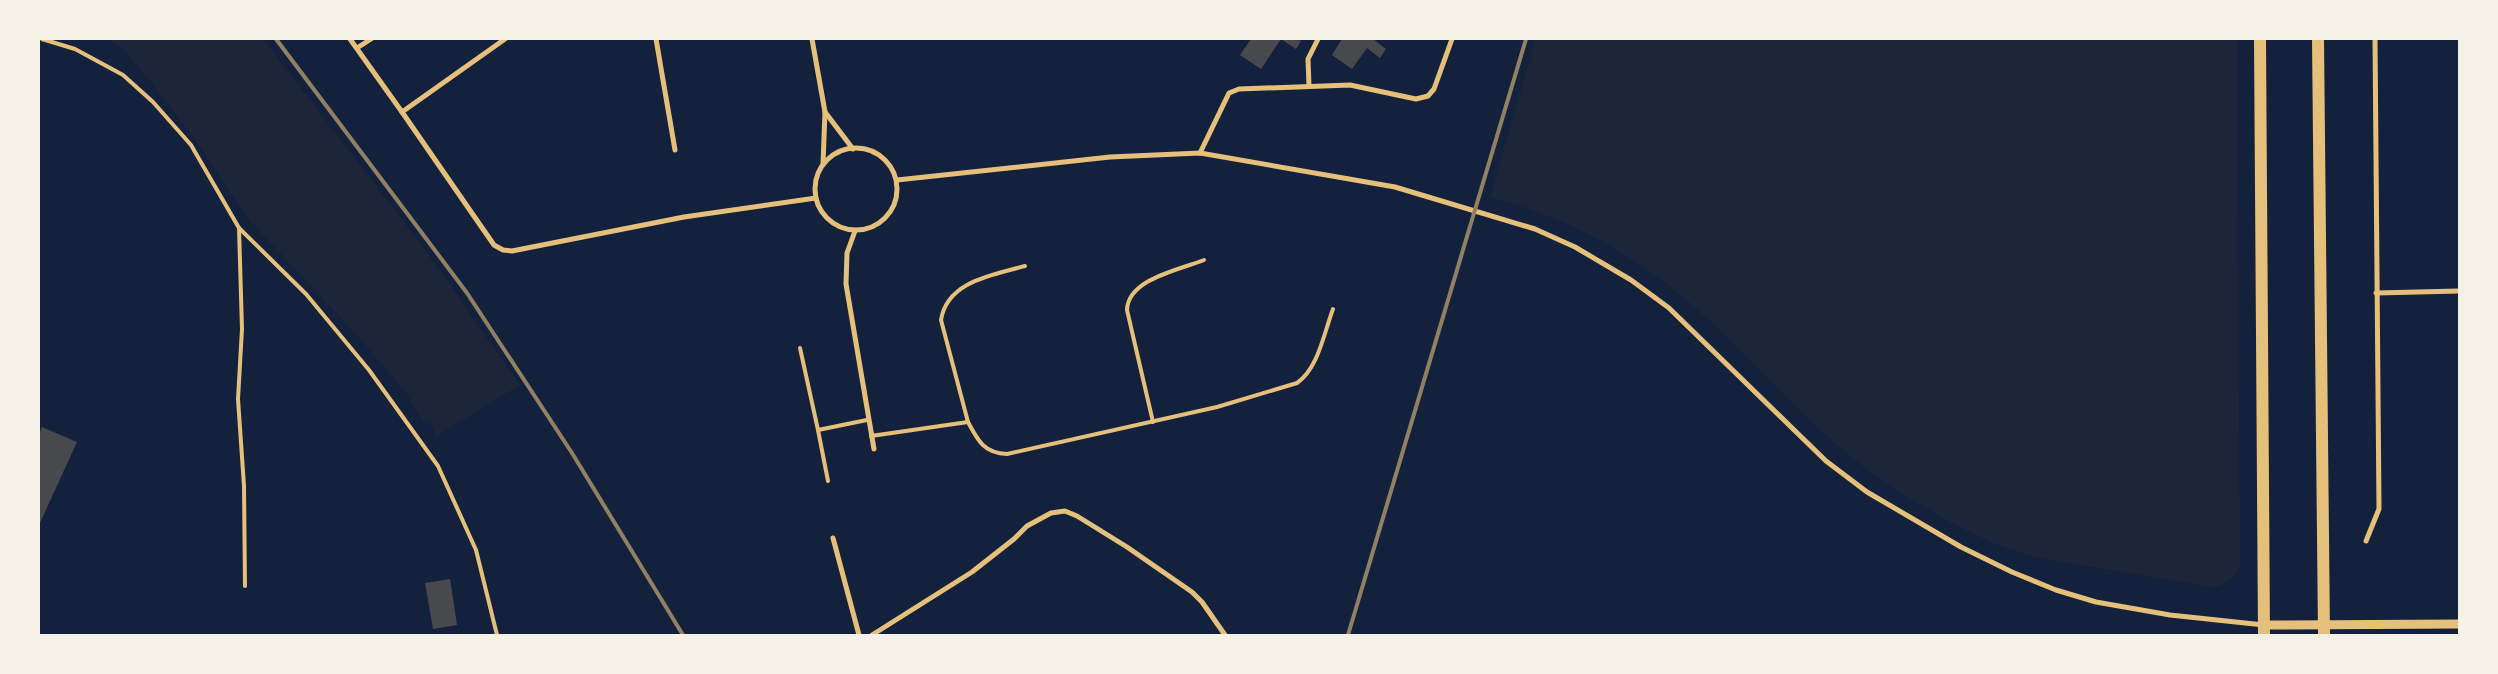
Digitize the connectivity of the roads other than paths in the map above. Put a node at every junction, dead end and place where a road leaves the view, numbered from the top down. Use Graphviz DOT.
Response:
graph roads {
  1 [pos="42,39"];
  2 [pos="350,39"];
  3 [pos="370,39"];
  4 [pos="505,39"];
  5 [pos="656,39"];
  6 [pos="812,39"];
  7 [pos="1318,39"];
  8 [pos="1452,39"];
  9 [pos="2260,39"];
  10 [pos="2318,39"];
  11 [pos="2375,39"];
  12 [pos="357,48"];
  13 [pos="1308,86"];
  14 [pos="402,112"];
  15 [pos="824,112"];
  16 [pos="853,149"];
  17 [pos="675,150"];
  18 [pos="1200,153"];
  19 [pos="824,164"];
  20 [pos="897,180"];
  21 [pos="816,198"];
  22 [pos="239,228"];
  23 [pos="855,231"];
  24 [pos="1204,260"];
  25 [pos="1024,266"];
  26 [pos="2459,291"];
  27 [pos="2376,293"];
  28 [pos="1332,309"];
  29 [pos="800,348"];
  30 [pos="867,420"];
  31 [pos="968,422"];
  32 [pos="1154,422"];
  33 [pos="818,430"];
  34 [pos="871,436"];
  35 [pos="874,449"];
  36 [pos="828,481"];
  37 [pos="833,538"];
  38 [pos="2366,540"];
  39 [pos="245,586"];
  40 [pos="2459,624"];
  41 [pos="2264,630"];
  42 [pos="2324,630"];
  43 [pos="497,635"];
  44 [pos="859,635"];
  45 [pos="872,635"];
  46 [pos="1225,635"];
  1 -- 22 [label="lane"];
  2 -- 12 [label="street"];
  3 -- 12 [label="street"];
  4 -- 14 [label="street"];
  5 -- 17 [label="street"];
  6 -- 15 [label="street"];
  7 -- 13 [label="street"];
  8 -- 13 [label="street"];
  9 -- 41 [label="main road"];
  10 -- 42 [label="main road"];
  11 -- 27 [label="street"];
  12 -- 14 [label="street"];
  13 -- 18 [label="street"];
  14 -- 21 [label="street"];
  15 -- 16 [label="street"];
  15 -- 19 [label="street"];
  16 -- 19 [label="street"];
  16 -- 20 [label="street"];
  18 -- 20 [label="street"];
  18 -- 41 [label="street"];
  19 -- 21 [label="street"];
  20 -- 23 [label="street"];
  21 -- 23 [label="street"];
  22 -- 39 [label="lane"];
  22 -- 43 [label="lane"];
  23 -- 30 [label="street"];
  24 -- 32 [label="lane"];
  25 -- 31 [label="lane"];
  26 -- 27 [label="street"];
  27 -- 38 [label="street"];
  28 -- 32 [label="lane"];
  29 -- 33 [label="lane"];
  30 -- 33 [label="lane"];
  30 -- 34 [label="street"];
  31 -- 32 [label="lane"];
  31 -- 34 [label="lane"];
  33 -- 36 [label="lane"];
  34 -- 35 [label="street"];
  37 -- 44 [label="street"];
  40 -- 42 [label="street"];
  41 -- 42 [label="street"];
  45 -- 46 [label="street"];
}
